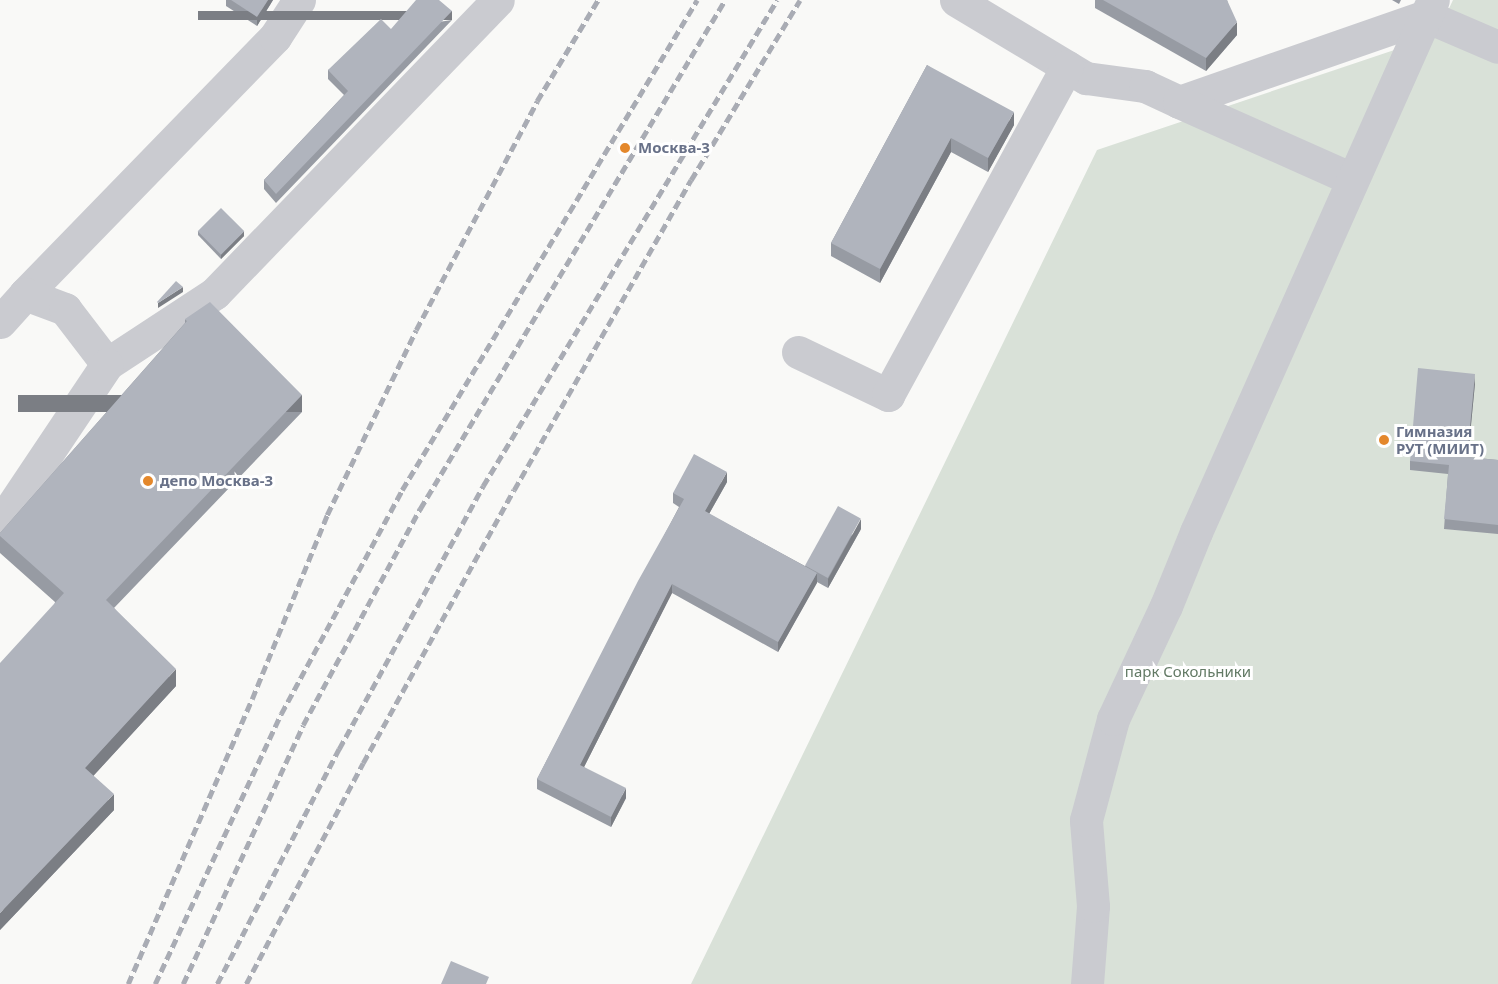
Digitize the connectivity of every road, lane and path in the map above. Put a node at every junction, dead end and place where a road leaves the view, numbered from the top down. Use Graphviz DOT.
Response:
graph roads {
  1 [pos="299,0"];
  2 [pos="498,0"];
  3 [pos="956,0"];
  4 [pos="1430,8"];
  5 [pos="1498,47"];
  6 [pos="1067,68"];
  7 [pos="1179,102"];
  8 [pos="1352,180"];
  9 [pos="25,294"];
  10 [pos="0,322"];
  11 [pos="798,352"];
  12 [pos="107,364"];
  13 [pos="0,524"];
  14 [pos="1088,984"];
  1 -- 9 [label="street"];
  2 -- 12 [label="street"];
  3 -- 6 [label="street"];
  4 -- 5 [label="street"];
  4 -- 7 [label="street"];
  4 -- 8 [label="street"];
  6 -- 7 [label="street"];
  6 -- 11 [label="street"];
  7 -- 8 [label="street"];
  8 -- 14 [label="street"];
  9 -- 10 [label="street"];
  9 -- 12 [label="street"];
  12 -- 13 [label="street"];
}
